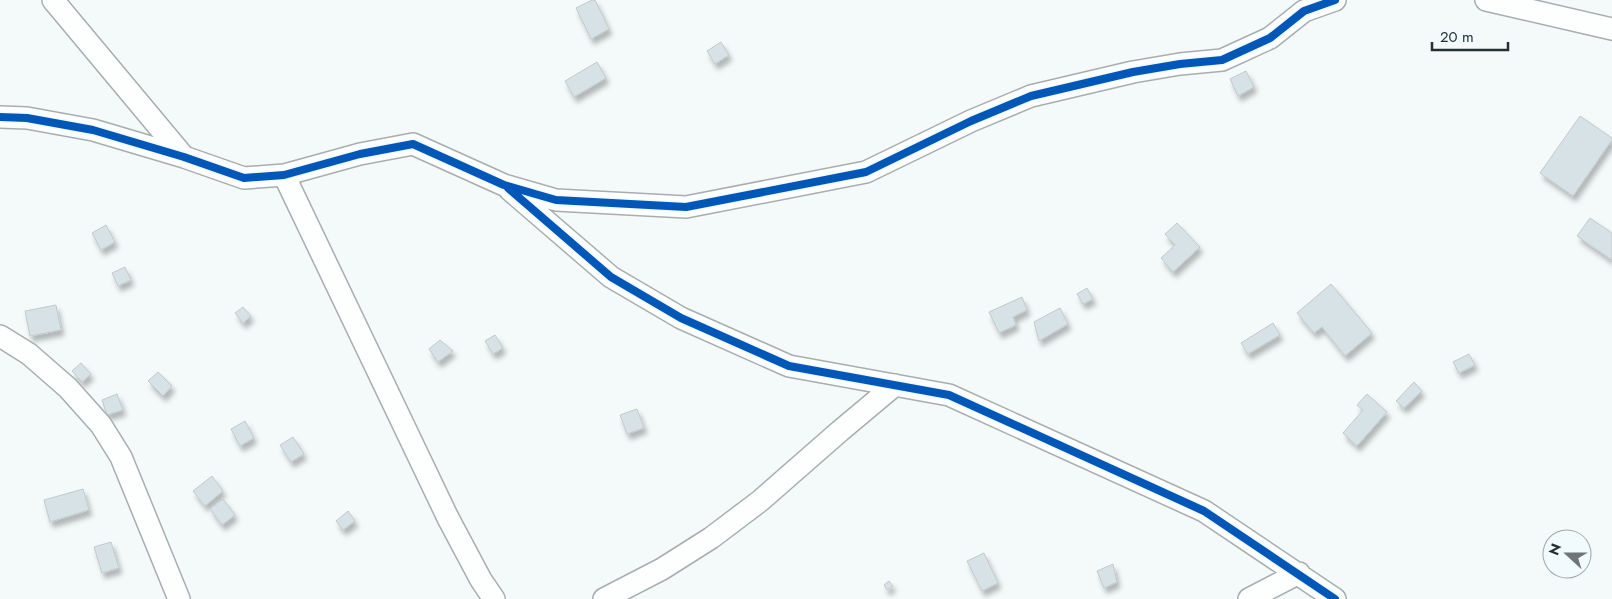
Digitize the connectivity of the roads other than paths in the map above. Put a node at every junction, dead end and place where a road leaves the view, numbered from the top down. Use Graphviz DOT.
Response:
graph roads {
  1 [pos="53,0"];
  2 [pos="1335,0"];
  3 [pos="1486,0"];
  4 [pos="1612,29"];
  5 [pos="0,117"];
  6 [pos="184,156"];
  7 [pos="284,175"];
  8 [pos="504,185"];
  9 [pos="0,336"];
  10 [pos="895,385"];
  11 [pos="1299,573"];
  12 [pos="178,599"];
  13 [pos="494,599"];
  14 [pos="604,599"];
  15 [pos="1249,599"];
  16 [pos="1335,599"];
  1 -- 6 [label="street"];
  2 -- 8 [label="street"];
  3 -- 4 [label="street"];
  5 -- 6 [label="street"];
  6 -- 7 [label="street"];
  7 -- 8 [label="street"];
  7 -- 13 [label="street"];
  8 -- 10 [label="street"];
  9 -- 12 [label="street"];
  10 -- 11 [label="street"];
  10 -- 14 [label="street"];
  11 -- 15 [label="street"];
  11 -- 16 [label="street"];
}
